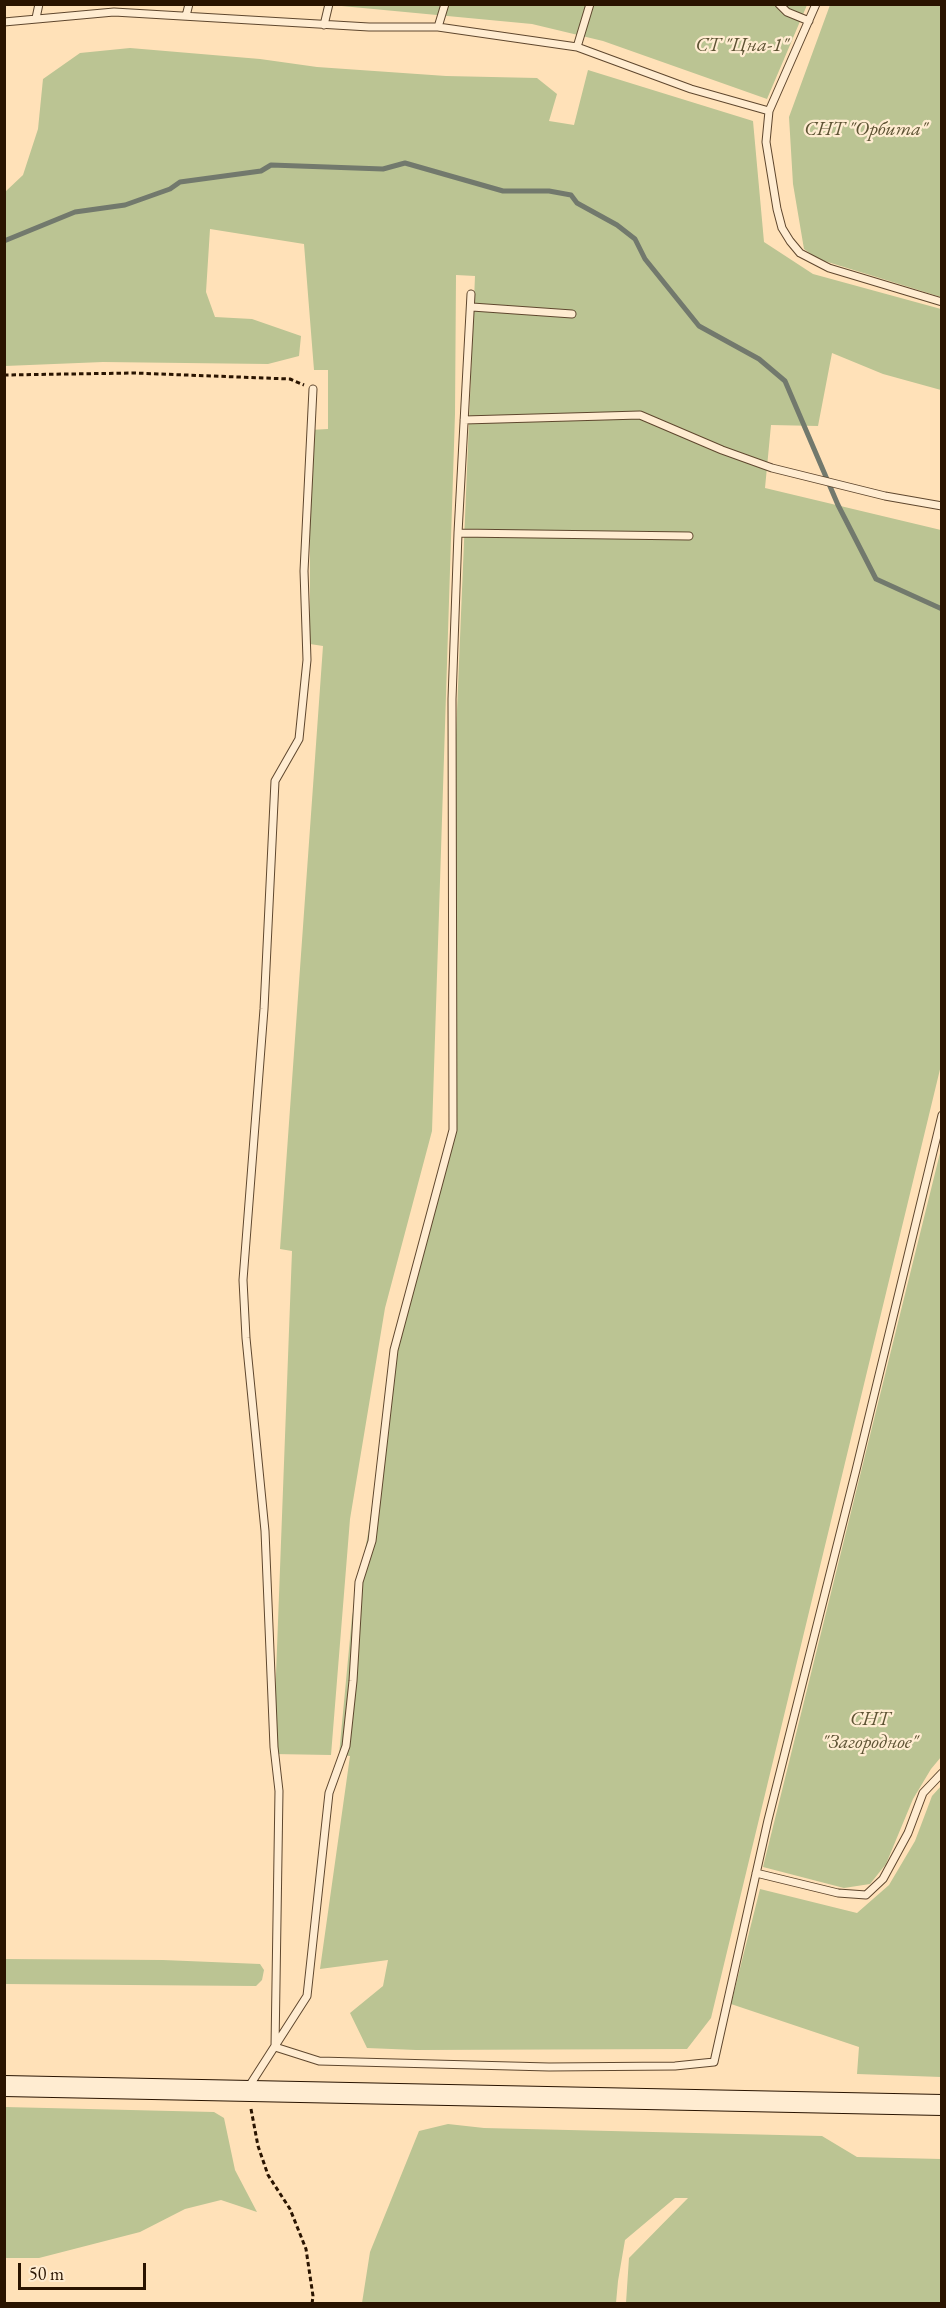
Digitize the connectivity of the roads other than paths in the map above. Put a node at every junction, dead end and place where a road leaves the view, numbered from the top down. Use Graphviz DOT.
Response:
graph roads {
  1 [pos="39,4"];
  2 [pos="189,4"];
  3 [pos="329,4"];
  4 [pos="445,4"];
  5 [pos="590,4"];
  6 [pos="780,4"];
  7 [pos="816,4"];
  8 [pos="186,16"];
  9 [pos="36,18"];
  10 [pos="809,21"];
  11 [pos="4,22"];
  12 [pos="324,25"];
  13 [pos="438,27"];
  14 [pos="577,48"];
  15 [pos="770,111"];
  16 [pos="471,294"];
  17 [pos="942,303"];
  18 [pos="472,307"];
  19 [pos="572,314"];
  20 [pos="314,389"];
  21 [pos="464,420"];
  22 [pos="942,506"];
  23 [pos="458,533"];
  24 [pos="689,536"];
  25 [pos="942,1115"];
  26 [pos="942,1773"];
  27 [pos="756,1873"];
  28 [pos="275,2047"];
  29 [pos="4,2086"];
  30 [pos="247,2090"];
  31 [pos="942,2105"];
  1 -- 9 [label="lane"];
  2 -- 8 [label="lane"];
  3 -- 12 [label="lane"];
  4 -- 13 [label="lane"];
  5 -- 14 [label="lane"];
  6 -- 10 [label="lane"];
  7 -- 10 [label="lane"];
  8 -- 9 [label="lane"];
  8 -- 12 [label="lane"];
  9 -- 11 [label="lane"];
  10 -- 15 [label="lane"];
  12 -- 13 [label="lane"];
  13 -- 14 [label="lane"];
  14 -- 15 [label="lane"];
  15 -- 17 [label="lane"];
  16 -- 18 [label="lane"];
  18 -- 19 [label="lane"];
  18 -- 21 [label="lane"];
  20 -- 28 [label="lane"];
  21 -- 22 [label="lane"];
  21 -- 23 [label="lane"];
  23 -- 24 [label="lane"];
  23 -- 28 [label="lane"];
  25 -- 27 [label="lane"];
  26 -- 27 [label="lane"];
  27 -- 28 [label="lane"];
  28 -- 30 [label="lane"];
  29 -- 30 [label="main road"];
  30 -- 31 [label="main road"];
}
